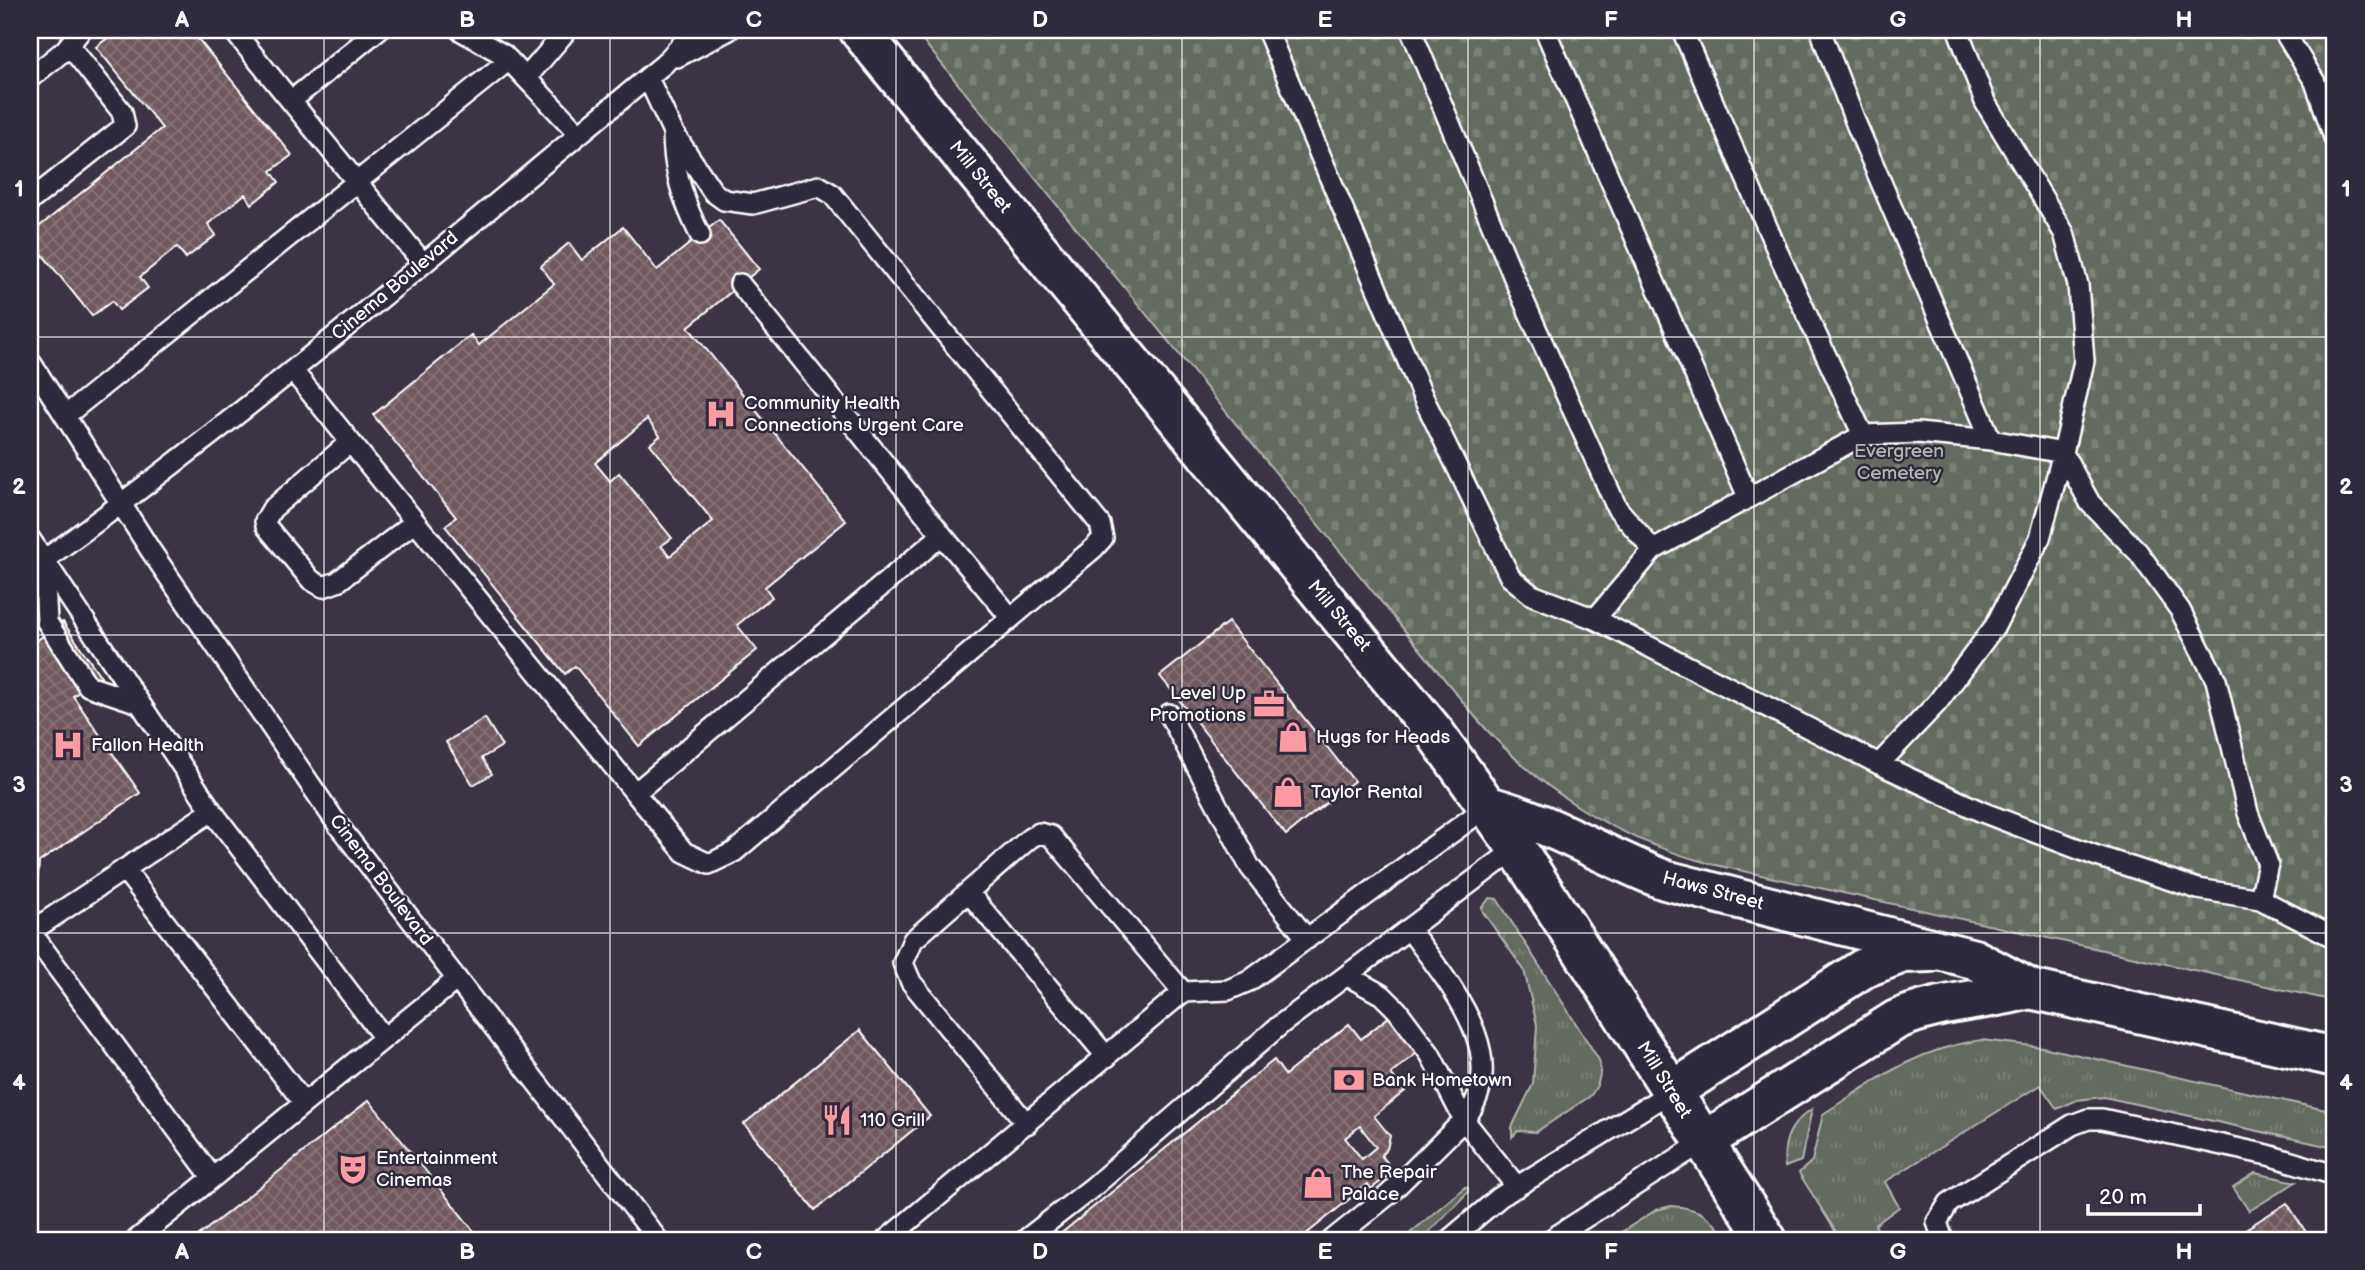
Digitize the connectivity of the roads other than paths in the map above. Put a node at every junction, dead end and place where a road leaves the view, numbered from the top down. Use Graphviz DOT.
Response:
graph roads {
  1 [pos="460,30"];
  2 [pos="567,30"];
  3 [pos="695,30"];
  4 [pos="729,30"];
  5 [pos="859,30"];
  6 [pos="1267,30"];
  7 [pos="1411,30"];
  8 [pos="1545,30"];
  9 [pos="1682,30"];
  10 [pos="1820,30"];
  11 [pos="1958,30"];
  12 [pos="2283,30"];
  13 [pos="236,31"];
  14 [pos="373,31"];
  15 [pos="75,38"];
  16 [pos="509,60"];
  17 [pos="664,64"];
  18 [pos="527,77"];
  19 [pos="30,78"];
  20 [pos="648,78"];
  21 [pos="291,100"];
  22 [pos="673,132"];
  23 [pos="579,134"];
  24 [pos="2335,140"];
  25 [pos="355,180"];
  26 [pos="30,201"];
  27 [pos="700,235"];
  28 [pos="423,263"];
  29 [pos="740,284"];
  30 [pos="30,361"];
  31 [pos="293,371"];
  32 [pos="65,416"];
  33 [pos="1863,435"];
  34 [pos="1991,440"];
  35 [pos="350,442"];
  36 [pos="2063,453"];
  37 [pos="1748,497"];
  38 [pos="123,505"];
  39 [pos="415,522"];
  40 [pos="942,535"];
  41 [pos="30,539"];
  42 [pos="1653,550"];
  43 [pos="44,560"];
  44 [pos="1012,618"];
  45 [pos="1595,619"];
  46 [pos="139,703"];
  47 [pos="1169,714"];
  48 [pos="1879,764"];
  49 [pos="635,793"];
  50 [pos="1488,806"];
  51 [pos="212,811"];
  52 [pos="1517,848"];
  53 [pos="124,869"];
  54 [pos="968,892"];
  55 [pos="2260,899"];
  56 [pos="1410,930"];
  57 [pos="30,932"];
  58 [pos="2335,938"];
  59 [pos="1307,939"];
  60 [pos="1947,952"];
  61 [pos="1348,976"];
  62 [pos="457,979"];
  63 [pos="2030,989"];
  64 [pos="1184,992"];
  65 [pos="384,1038"];
  66 [pos="1107,1057"];
  67 [pos="2335,1058"];
  68 [pos="1671,1092"];
  69 [pos="304,1103"];
  70 [pos="1464,1120"];
  71 [pos="1027,1124"];
  72 [pos="1703,1142"];
  73 [pos="2328,1172"];
  74 [pos="212,1177"];
  75 [pos="2335,1186"];
  76 [pos="1517,1187"];
  77 [pos="136,1240"];
  78 [pos="658,1240"];
  79 [pos="886,1240"];
  80 [pos="1025,1240"];
  81 [pos="1332,1240"];
  82 [pos="1450,1240"];
  83 [pos="1550,1240"];
  84 [pos="1767,1240"];
  85 [pos="1943,1240"];
  1 -- 16 [label="lane"];
  2 -- 18 [label="lane"];
  3 -- 17 [label="lane"];
  4 -- 17 [label="lane"];
  5 -- 50 [label="main road, Mill Street"];
  6 -- 45 [label="lane"];
  7 -- 42 [label="lane"];
  8 -- 37 [label="lane"];
  9 -- 33 [label="lane"];
  10 -- 34 [label="lane"];
  11 -- 36 [label="lane"];
  12 -- 24 [label="lane"];
  13 -- 21 [label="lane"];
  14 -- 21 [label="lane"];
  15 -- 19 [label="lane"];
  15 -- 26 [label="lane"];
  16 -- 18 [label="lane"];
  16 -- 25 [label="lane"];
  17 -- 20 [label="lane, Cinema Boulevard"];
  18 -- 23 [label="lane"];
  20 -- 22 [label="lane"];
  20 -- 23 [label="lane, Cinema Boulevard"];
  21 -- 25 [label="lane"];
  22 -- 27 [label="lane"];
  22 -- 44 [label="lane"];
  23 -- 28 [label="lane, Cinema Boulevard"];
  25 -- 28 [label="lane"];
  25 -- 32 [label="lane"];
  28 -- 31 [label="lane, Cinema Boulevard"];
  29 -- 40 [label="lane"];
  30 -- 32 [label="lane, Cinema Boulevard"];
  31 -- 35 [label="lane"];
  31 -- 38 [label="lane, Cinema Boulevard"];
  32 -- 38 [label="lane, Cinema Boulevard"];
  33 -- 34 [label="lane"];
  33 -- 37 [label="lane"];
  34 -- 36 [label="lane"];
  35 -- 39 [label="lane"];
  35 -- 39 [label="lane"];
  36 -- 48 [label="lane"];
  36 -- 55 [label="lane"];
  37 -- 42 [label="lane"];
  38 -- 43 [label="lane"];
  38 -- 62 [label="lane, Cinema Boulevard"];
  39 -- 49 [label="lane"];
  40 -- 44 [label="lane"];
  40 -- 49 [label="lane"];
  41 -- 43 [label="lane"];
  42 -- 45 [label="lane"];
  43 -- 46 [label="lane"];
  43 -- 46 [label="lane"];
  44 -- 49 [label="lane"];
  45 -- 48 [label="lane"];
  46 -- 51 [label="lane"];
  47 -- 59 [label="lane"];
  48 -- 55 [label="lane"];
  50 -- 52 [label="main road, Mill Street"];
  50 -- 59 [label="lane"];
  50 -- 60 [label="main road, Haws Street"];
  51 -- 53 [label="lane"];
  51 -- 65 [label="lane"];
  52 -- 56 [label="lane"];
  52 -- 68 [label="main road, Mill Street"];
  53 -- 57 [label="lane"];
  53 -- 69 [label="lane"];
  54 -- 64 [label="lane"];
  54 -- 66 [label="lane"];
  54 -- 71 [label="lane"];
  55 -- 58 [label="lane"];
  56 -- 61 [label="lane"];
  56 -- 70 [label="lane"];
  57 -- 74 [label="lane"];
  59 -- 64 [label="lane"];
  60 -- 63 [label="main road, Haws Street"];
  60 -- 68 [label="main road, Haws Street"];
  61 -- 70 [label="lane"];
  61 -- 80 [label="lane"];
  62 -- 65 [label="lane"];
  62 -- 78 [label="lane, Cinema Boulevard"];
  63 -- 67 [label="main road, Haws Street"];
  63 -- 72 [label="main road, Haws Street"];
  64 -- 66 [label="lane"];
  65 -- 69 [label="lane"];
  66 -- 71 [label="lane"];
  68 -- 72 [label="main road, Mill Street"];
  68 -- 76 [label="lane"];
  69 -- 74 [label="lane"];
  70 -- 76 [label="lane"];
  70 -- 81 [label="lane"];
  71 -- 79 [label="lane"];
  72 -- 83 [label="lane"];
  72 -- 84 [label="main road, Mill Street"];
  73 -- 75 [label="lane"];
  73 -- 85 [label="lane"];
  74 -- 77 [label="lane"];
  76 -- 82 [label="lane"];
}
